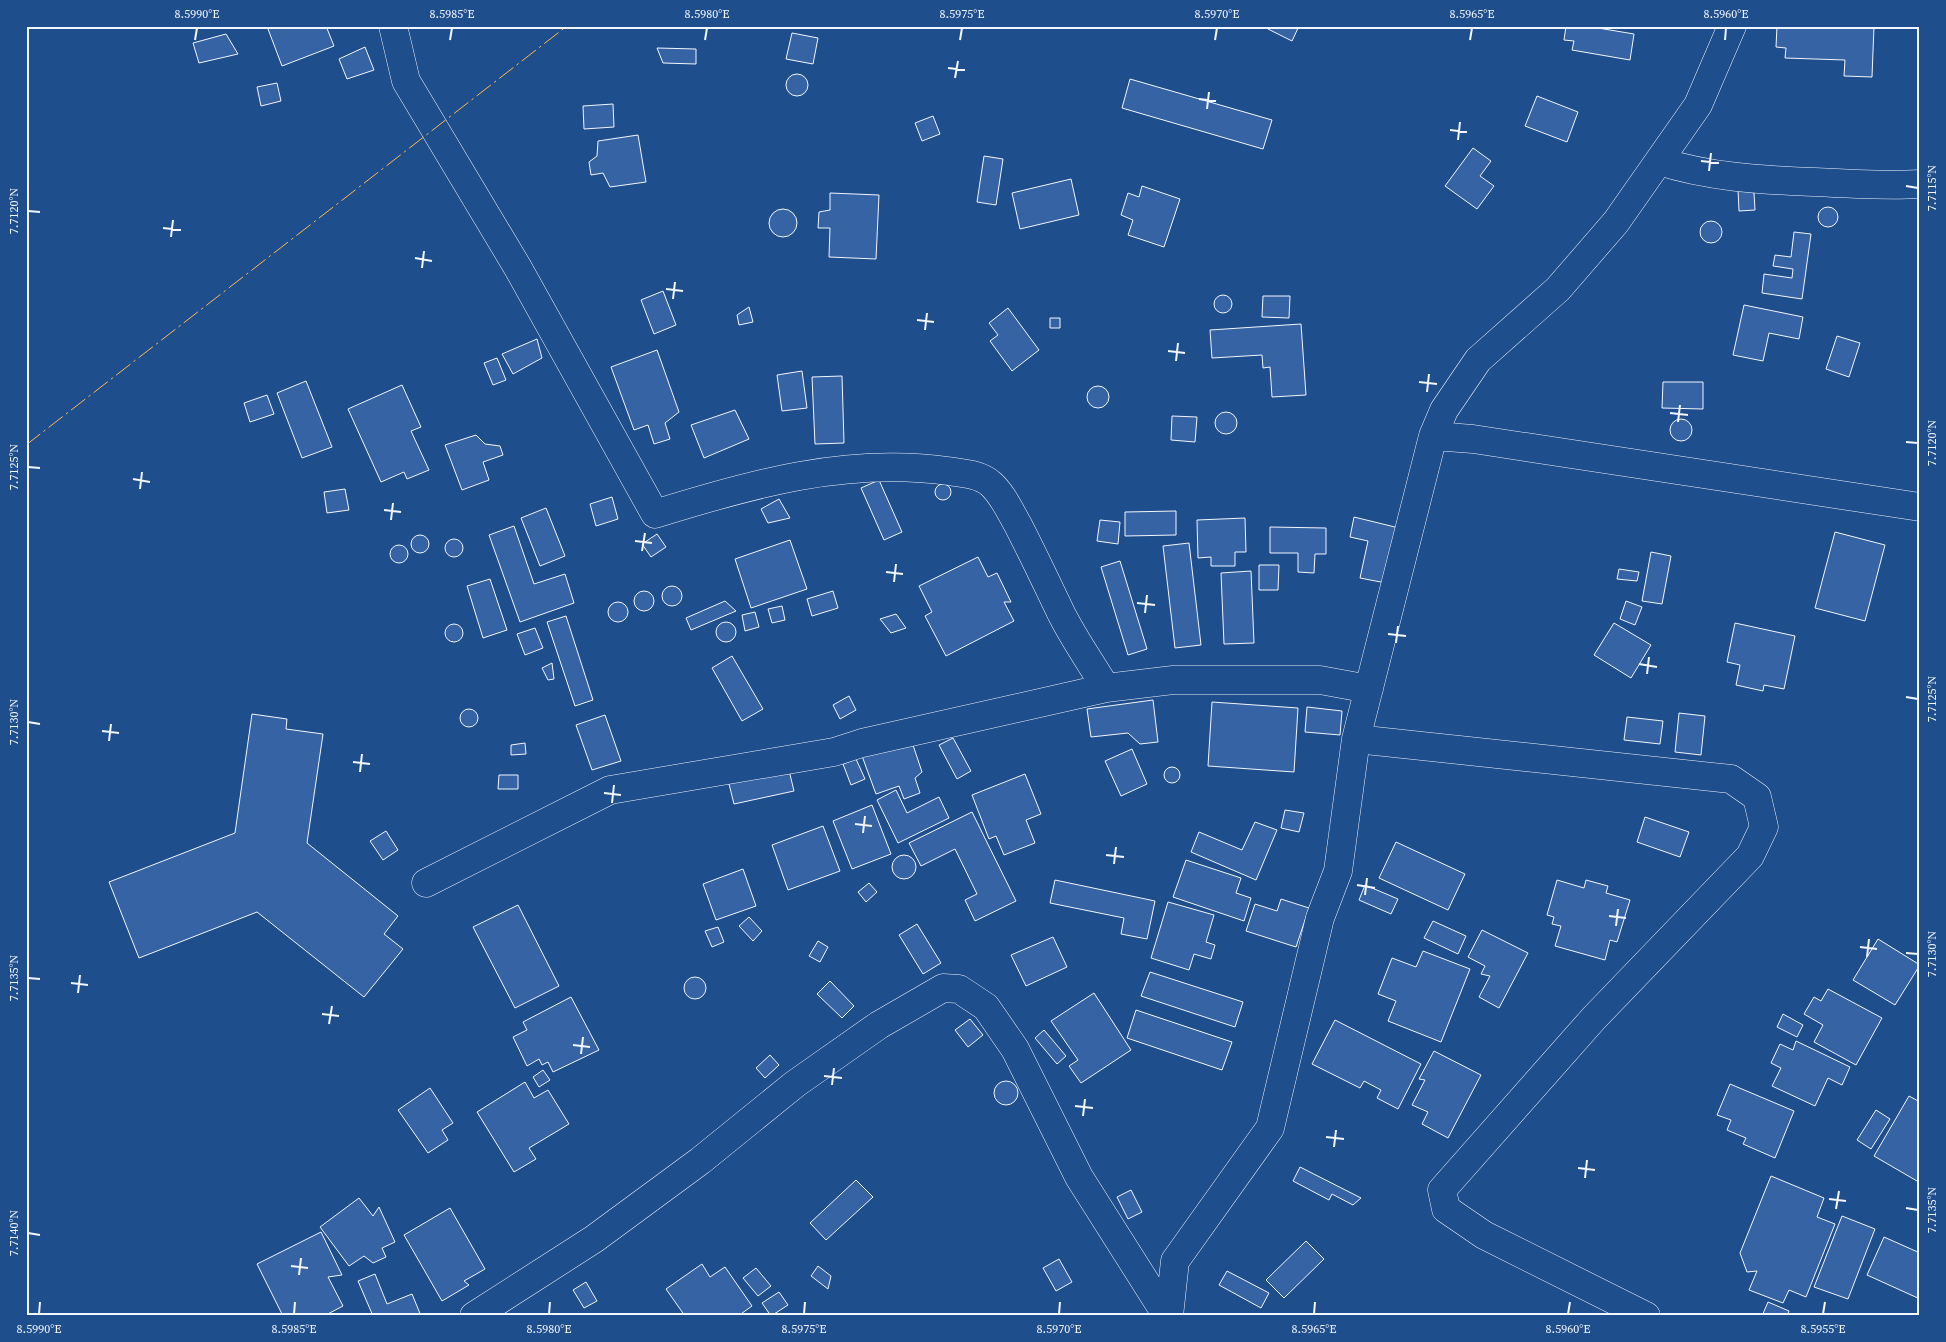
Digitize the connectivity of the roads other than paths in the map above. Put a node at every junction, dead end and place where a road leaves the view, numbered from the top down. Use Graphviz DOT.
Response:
graph roads {
  1 [pos="393,26"];
  2 [pos="1732,26"];
  3 [pos="1659,161"];
  4 [pos="1920,184"];
  5 [pos="1433,436"];
  6 [pos="1920,507"];
  7 [pos="1106,688"];
  8 [pos="1369,689"];
  9 [pos="1356,740"];
  10 [pos="426,882"];
  11 [pos="474,1316"];
  12 [pos="1168,1316"];
  13 [pos="1646,1316"];
  1 -- 7 [label="street"];
  2 -- 3 [label="street"];
  3 -- 4 [label="street"];
  3 -- 5 [label="street"];
  5 -- 6 [label="street"];
  5 -- 8 [label="street"];
  7 -- 8 [label="street"];
  7 -- 10 [label="street"];
  8 -- 9 [label="street"];
  9 -- 12 [label="street"];
  9 -- 13 [label="street"];
  11 -- 12 [label="street"];
}
